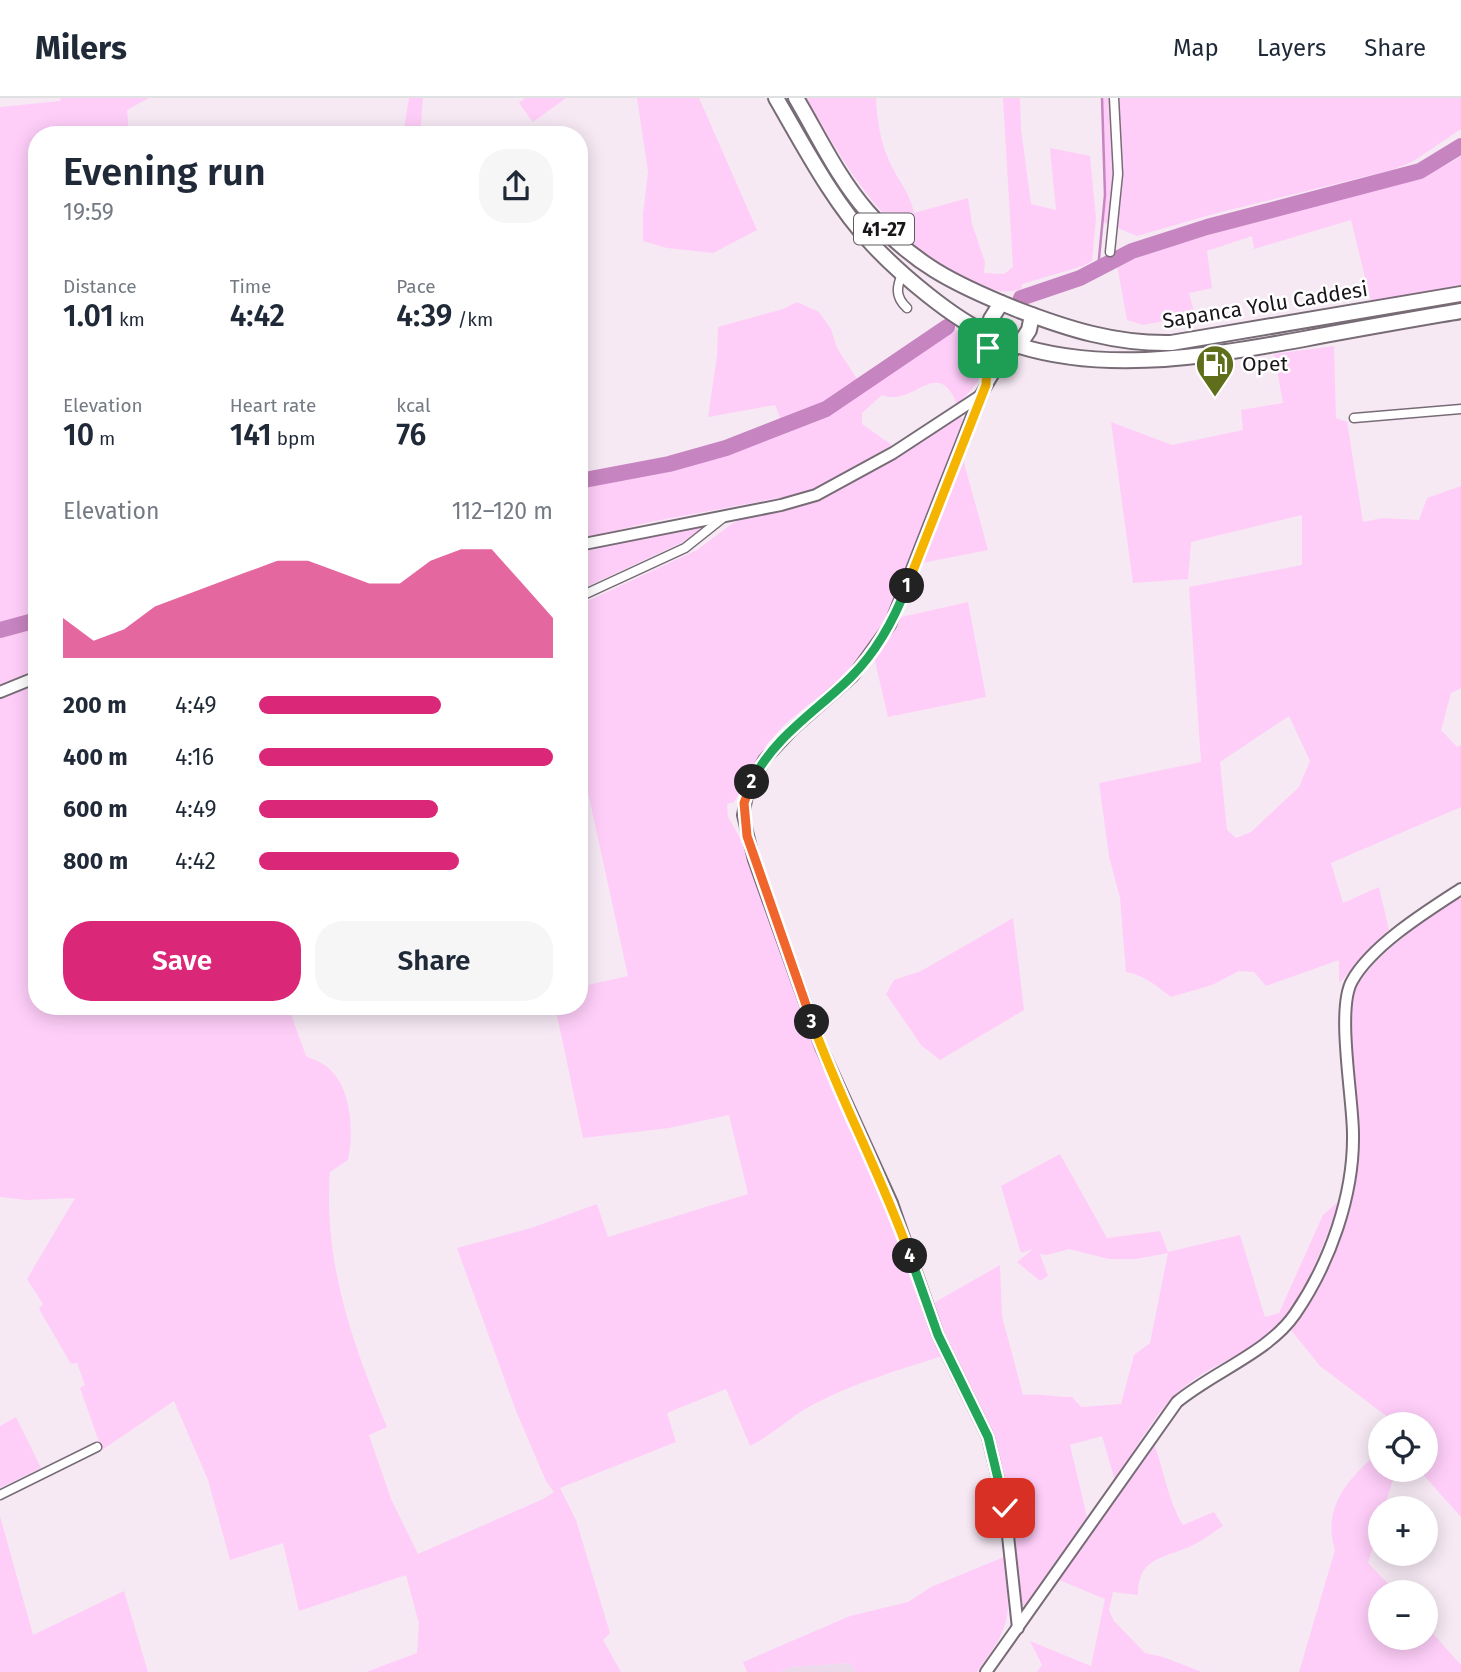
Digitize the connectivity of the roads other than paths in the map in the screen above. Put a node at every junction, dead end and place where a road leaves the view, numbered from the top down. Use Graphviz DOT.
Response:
graph roads {
  1 [pos="776,98"];
  2 [pos="796,98"];
  3 [pos="1114,98"];
  4 [pos="1110,252"];
  5 [pos="903,271"];
  6 [pos="1461,294"];
  7 [pos="1001,303"];
  8 [pos="907,308"];
  9 [pos="1461,311"];
  10 [pos="1032,315"];
  11 [pos="988,334"];
  12 [pos="1019,345"];
  13 [pos="983,391"];
  14 [pos="1461,409"];
  15 [pos="1354,418"];
  16 [pos="726,515"];
  17 [pos="588,543"];
  18 [pos="588,593"];
  19 [pos="28,681"];
  20 [pos="0,692"];
  21 [pos="1461,889"];
  22 [pos="97,1447"];
  23 [pos="0,1495"];
  24 [pos="1018,1628"];
  25 [pos="986,1672"];
  1 -- 5 [label="highway, Sapanca Yolu Caddesi / 41-27"];
  2 -- 7 [label="highway, Sapanca Yolu Caddesi / 41-27"];
  3 -- 4 [label="street"];
  5 -- 8 [label="street"];
  5 -- 11 [label="highway, Sapanca Yolu Caddesi"];
  6 -- 10 [label="highway, Sapanca Yolu Caddesi / 41-27"];
  7 -- 10 [label="highway, Sapanca Yolu Caddesi / 41-27"];
  7 -- 11 [label="highway"];
  9 -- 12 [label="highway, Sapanca Yolu Caddesi"];
  10 -- 12 [label="highway"];
  11 -- 12 [label="highway, Sapanca Yolu Caddesi"];
  11 -- 13 [label="street"];
  12 -- 13 [label="street"];
  13 -- 16 [label="street"];
  13 -- 24 [label="street"];
  14 -- 15 [label="street"];
  16 -- 17 [label="street"];
  16 -- 18 [label="street"];
  19 -- 20 [label="street"];
  21 -- 24 [label="street"];
  22 -- 23 [label="street"];
  24 -- 25 [label="street"];
}
